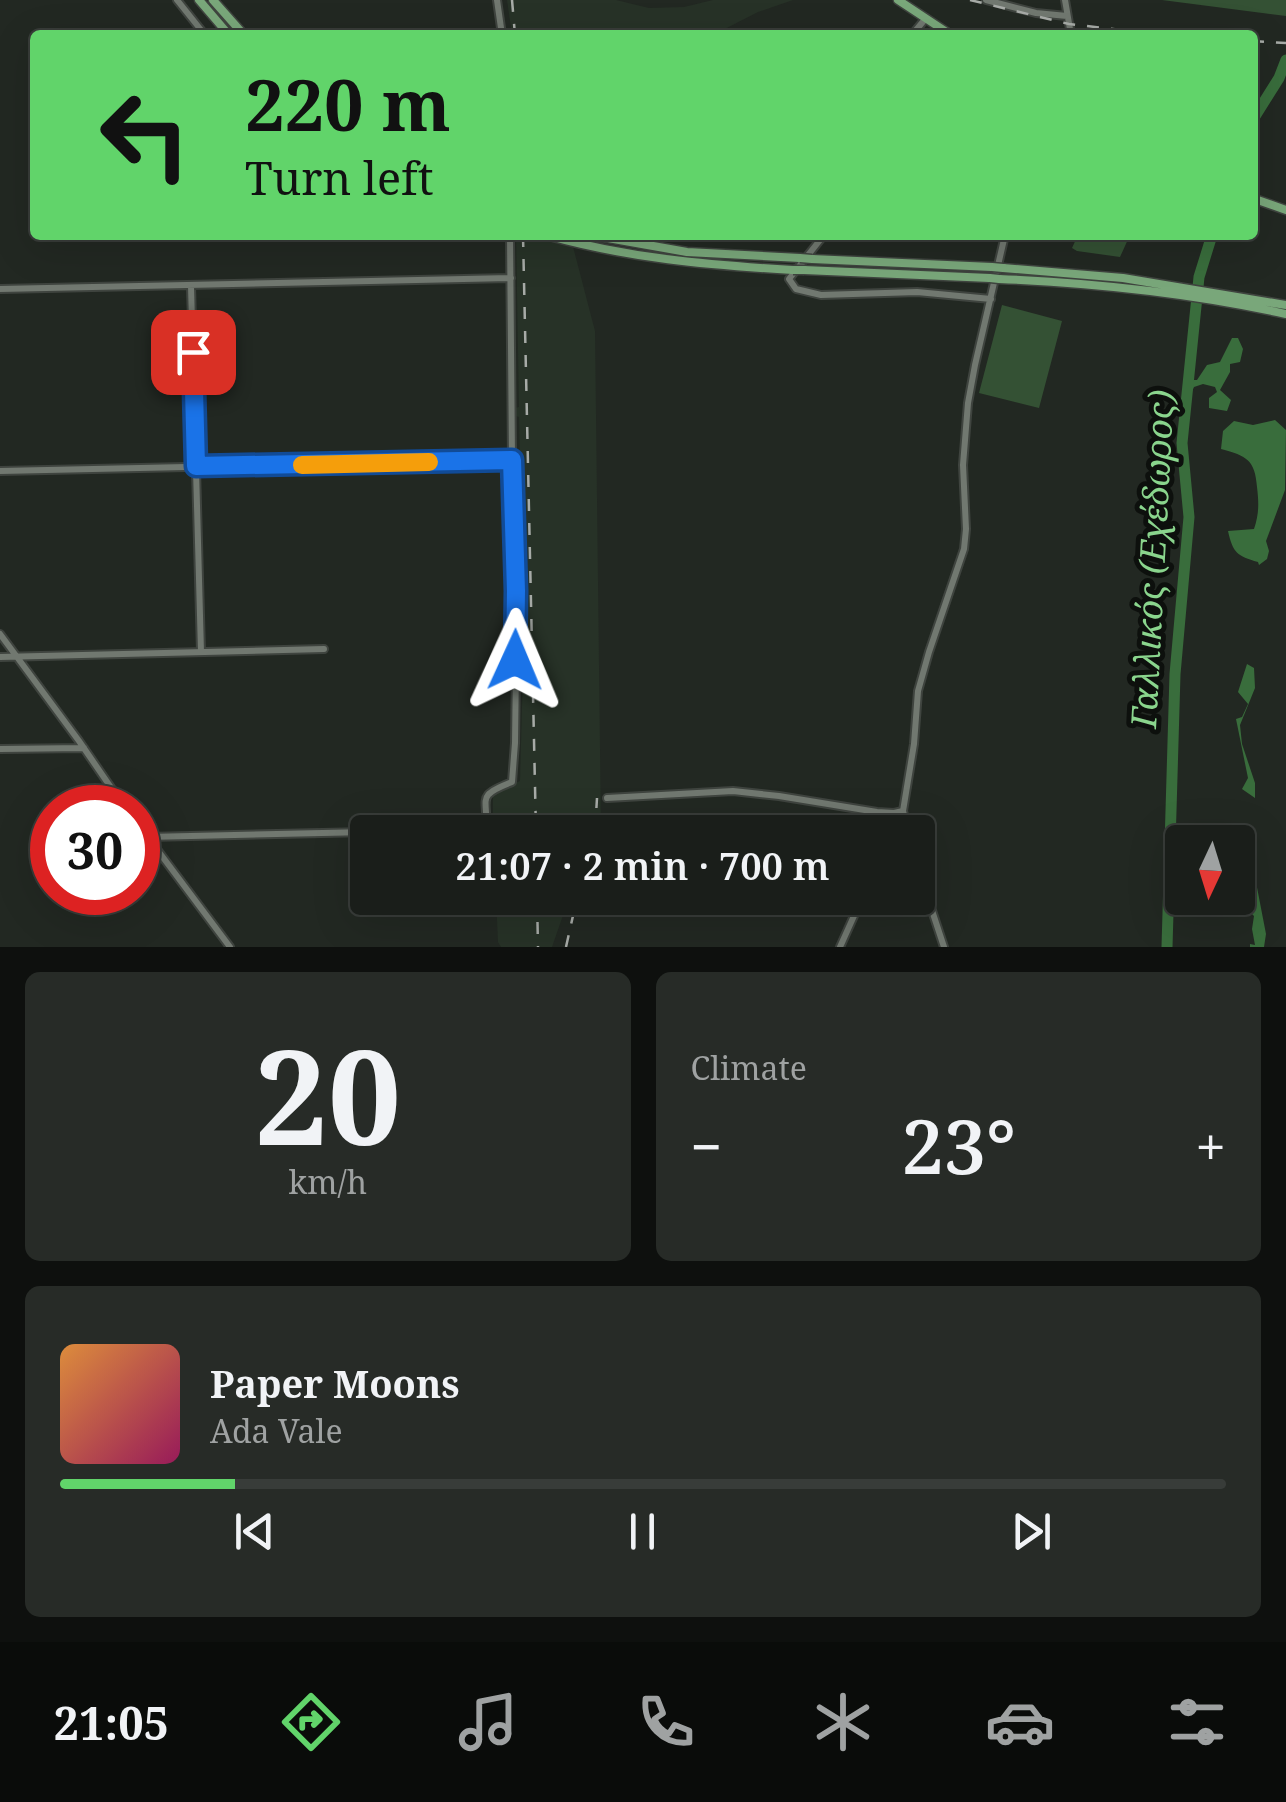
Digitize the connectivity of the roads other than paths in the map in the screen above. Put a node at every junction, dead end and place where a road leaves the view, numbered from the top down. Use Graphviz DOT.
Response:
graph roads {
  1 [pos="177,0"];
  2 [pos="199,0"];
  3 [pos="213,0"];
  4 [pos="497,0"];
  5 [pos="898,0"];
  6 [pos="986,0"];
  7 [pos="1065,0"];
  8 [pos="1067,16"];
  9 [pos="926,18"];
  10 [pos="201,30"];
  11 [pos="225,30"];
  12 [pos="240,30"];
  13 [pos="501,30"];
  14 [pos="916,30"];
  15 [pos="944,30"];
  16 [pos="1070,30"];
  17 [pos="1258,200"];
  18 [pos="1286,210"];
  19 [pos="510,240"];
  20 [pos="562,240"];
  21 [pos="619,240"];
  22 [pos="820,240"];
  23 [pos="1004,240"];
  24 [pos="510,278"];
  25 [pos="1122,282"];
  26 [pos="191,286"];
  27 [pos="0,290"];
  28 [pos="991,299"];
  29 [pos="1286,305"];
  30 [pos="1286,314"];
  31 [pos="512,460"];
  32 [pos="196,466"];
  33 [pos="0,471"];
  34 [pos="0,634"];
  35 [pos="324,649"];
  36 [pos="201,652"];
  37 [pos="16,657"];
  38 [pos="0,658"];
  39 [pos="84,748"];
  40 [pos="0,749"];
  41 [pos="109,785"];
  42 [pos="607,798"];
  43 [pos="903,810"];
  44 [pos="485,815"];
  45 [pos="900,815"];
  46 [pos="904,815"];
  47 [pos="350,832"];
  48 [pos="160,837"];
  49 [pos="160,854"];
  50 [pos="854,915"];
  51 [pos="933,915"];
  52 [pos="230,947"];
  53 [pos="840,947"];
  54 [pos="944,947"];
  1 -- 10 [label="street"];
  2 -- 11 [label="main road"];
  3 -- 12 [label="main road"];
  4 -- 13 [label="street"];
  5 -- 9 [label="main road"];
  6 -- 8 [label="street"];
  7 -- 8 [label="street"];
  8 -- 16 [label="street"];
  9 -- 14 [label="street"];
  9 -- 15 [label="main road"];
  17 -- 18 [label="main road"];
  19 -- 24 [label="street"];
  20 -- 25 [label="main road, bridge"];
  21 -- 25 [label="main road, bridge"];
  22 -- 28 [label="street"];
  23 -- 28 [label="street"];
  24 -- 26 [label="street"];
  24 -- 31 [label="street"];
  25 -- 29 [label="main road"];
  25 -- 30 [label="main road"];
  26 -- 27 [label="street"];
  26 -- 32 [label="street"];
  28 -- 43 [label="street"];
  31 -- 32 [label="street"];
  31 -- 44 [label="street"];
  32 -- 33 [label="street"];
  32 -- 36 [label="street"];
  34 -- 37 [label="street"];
  35 -- 36 [label="street"];
  36 -- 37 [label="street"];
  37 -- 38 [label="street"];
  37 -- 39 [label="street"];
  39 -- 40 [label="street"];
  39 -- 41 [label="street"];
  42 -- 43 [label="street"];
  43 -- 45 [label="street"];
  43 -- 46 [label="street"];
  47 -- 48 [label="street"];
  49 -- 52 [label="street"];
  50 -- 53 [label="street"];
  51 -- 54 [label="street"];
}
